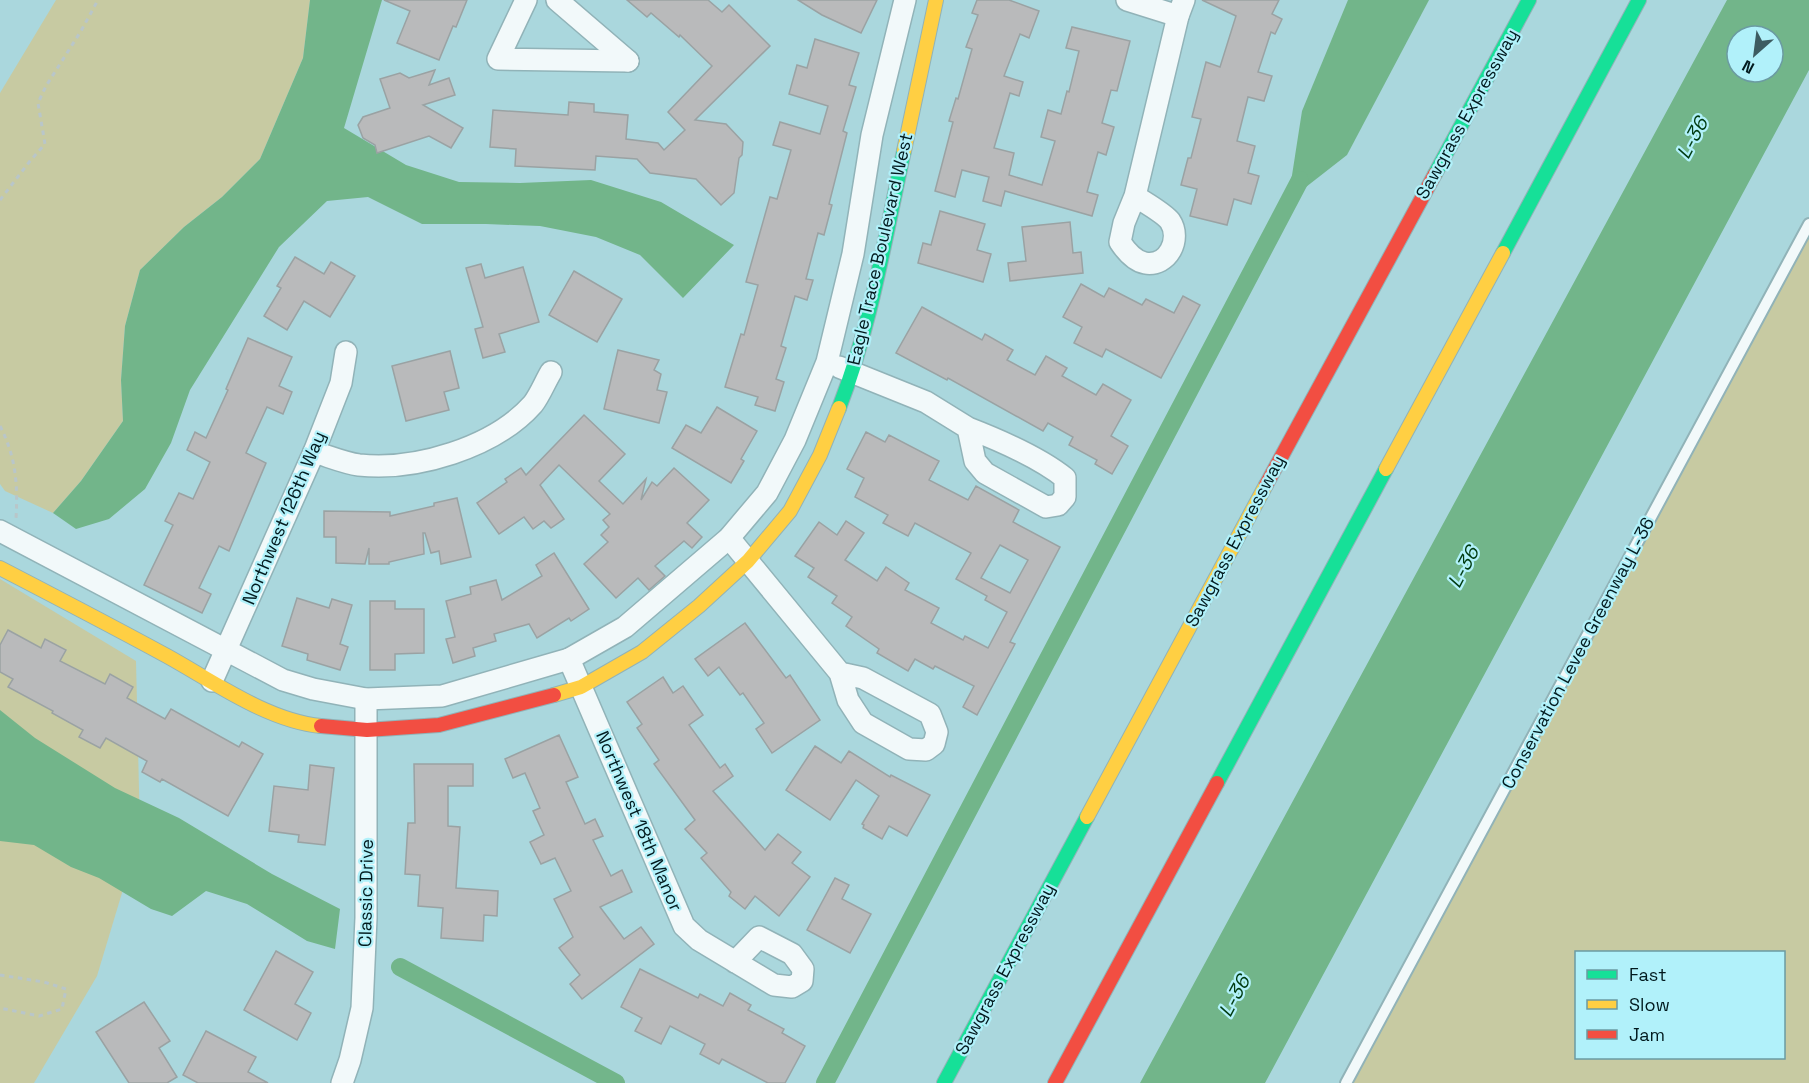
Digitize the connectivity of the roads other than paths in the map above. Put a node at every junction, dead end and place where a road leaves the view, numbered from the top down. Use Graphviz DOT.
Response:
graph roads {
  1 [pos="526,0"];
  2 [pos="557,0"];
  3 [pos="905,0"];
  4 [pos="936,0"];
  5 [pos="1127,0"];
  6 [pos="1529,0"];
  7 [pos="1639,0"];
  8 [pos="1181,8"];
  9 [pos="1135,196"];
  10 [pos="1809,224"];
  11 [pos="346,352"];
  12 [pos="827,362"];
  13 [pos="551,372"];
  14 [pos="853,372"];
  15 [pos="968,428"];
  16 [pos="314,452"];
  17 [pos="8,535"];
  18 [pos="729,538"];
  19 [pos="748,561"];
  20 [pos="0,568"];
  21 [pos="226,651"];
  22 [pos="569,658"];
  23 [pos="840,674"];
  24 [pos="212,681"];
  25 [pos="581,687"];
  26 [pos="366,699"];
  27 [pos="367,730"];
  28 [pos="735,962"];
  29 [pos="342,1083"];
  30 [pos="944,1083"];
  31 [pos="1055,1083"];
  32 [pos="1346,1083"];
  1 -- 2 [label="street"];
  3 -- 12 [label="street, Eagle Trace Boulevard West"];
  4 -- 14 [label="main road, Eagle Trace Boulevard West"];
  5 -- 8 [label="street"];
  6 -- 30 [label="main road, Sawgrass Expressway"];
  7 -- 31 [label="main road"];
  8 -- 9 [label="street"];
  10 -- 32 [label="lane, Conservation Levee Greenway L-36"];
  11 -- 16 [label="street, Northwest 126th Way"];
  12 -- 14 [label="street"];
  12 -- 18 [label="street, Eagle Trace Boulevard West"];
  13 -- 16 [label="street"];
  14 -- 15 [label="street"];
  14 -- 19 [label="main road, Eagle Trace Boulevard West"];
  15 -- 15 [label="street"];
  16 -- 21 [label="street, Northwest 126th Way"];
  17 -- 21 [label="street, Eagle Trace Boulevard West"];
  18 -- 19 [label="street"];
  18 -- 22 [label="street, Eagle Trace Boulevard West"];
  19 -- 23 [label="street"];
  19 -- 25 [label="main road, Eagle Trace Boulevard West"];
  20 -- 24 [label="main road, Eagle Trace Boulevard West"];
  21 -- 24 [label="street, Northwest 126th Way"];
  21 -- 26 [label="street, Eagle Trace Boulevard West"];
  22 -- 25 [label="street, Northwest 18th Manor"];
  22 -- 26 [label="street, Eagle Trace Boulevard West"];
  23 -- 23 [label="street"];
  24 -- 27 [label="main road, Eagle Trace Boulevard West"];
  25 -- 27 [label="main road, Eagle Trace Boulevard West"];
  25 -- 28 [label="street, Northwest 18th Manor"];
  26 -- 27 [label="street, Classic Drive"];
  27 -- 29 [label="street, Classic Drive"];
}
